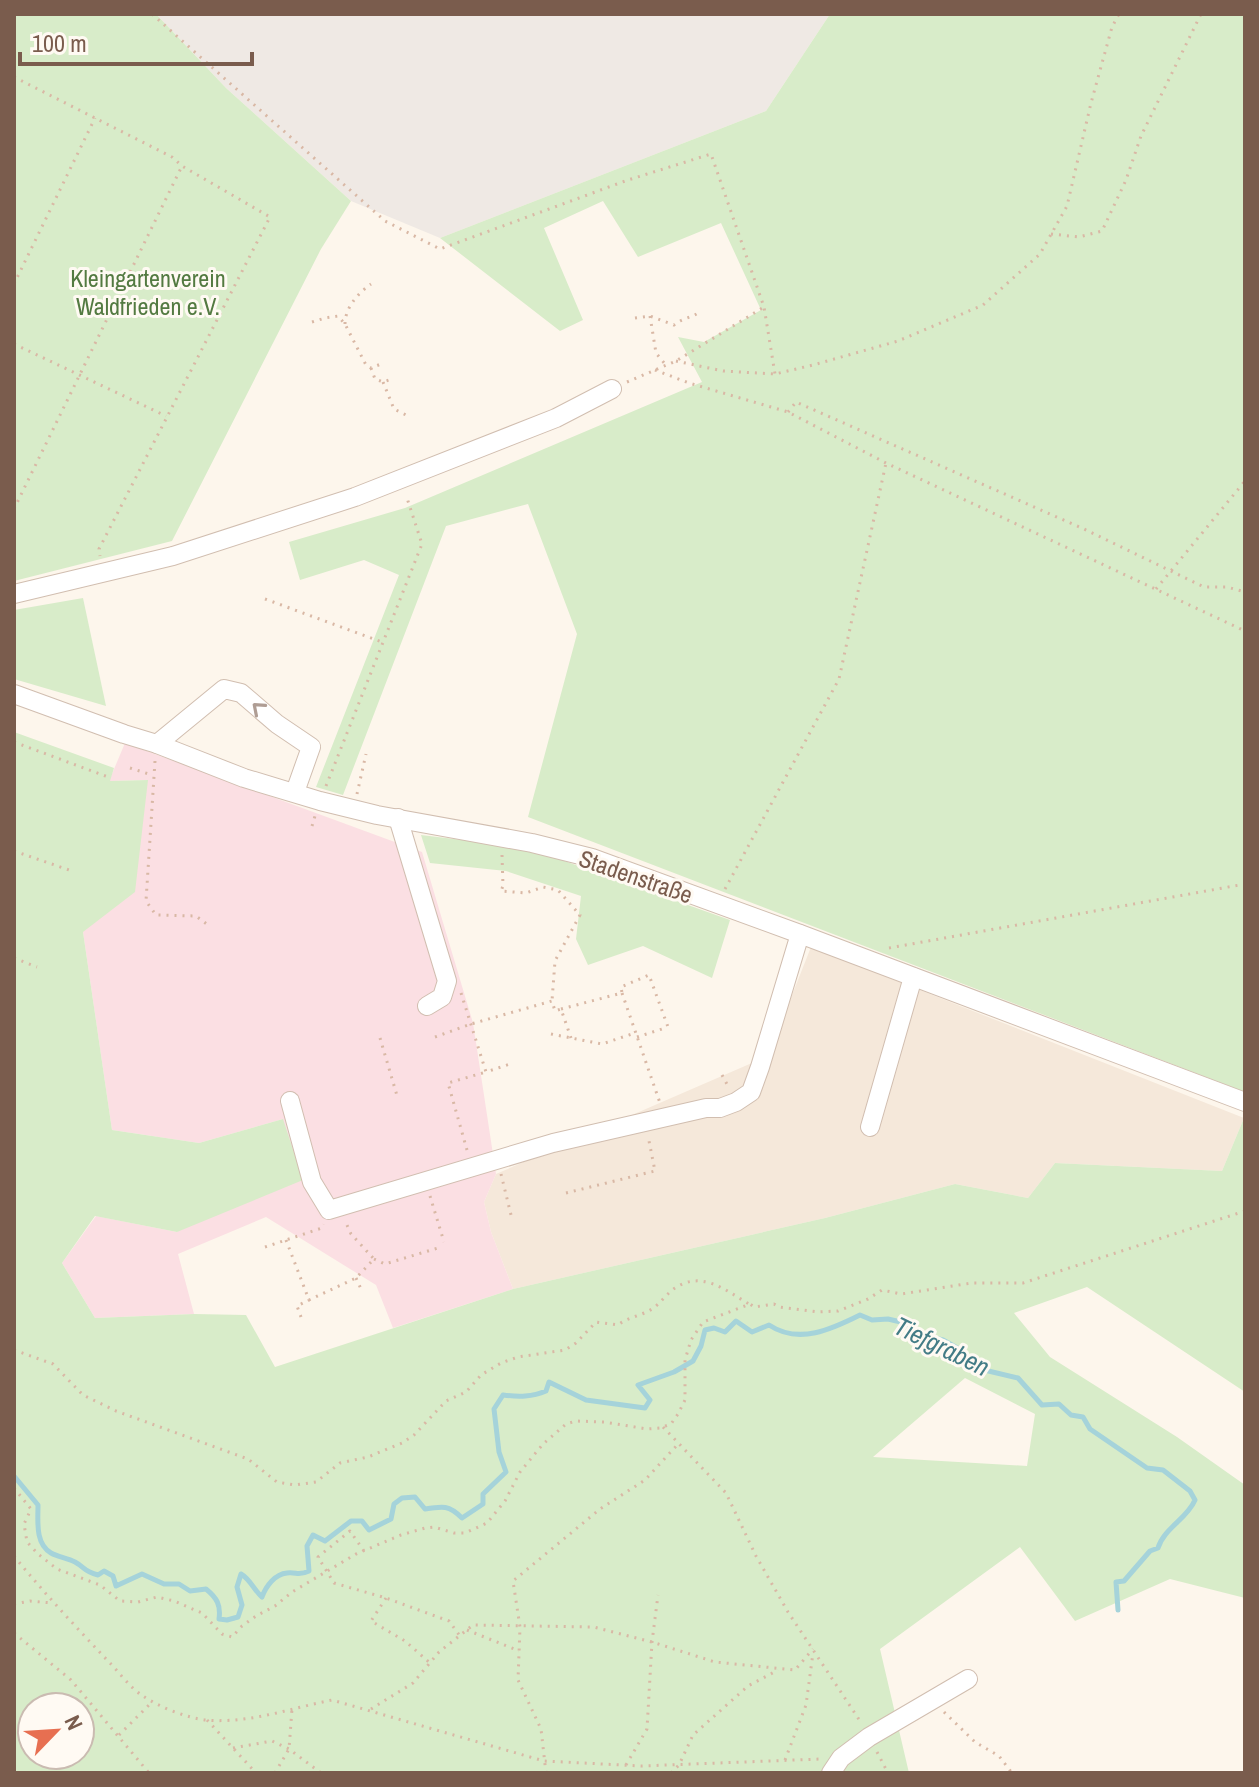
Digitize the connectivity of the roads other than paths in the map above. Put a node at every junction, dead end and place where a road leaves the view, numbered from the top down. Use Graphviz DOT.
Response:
graph roads {
  1 [pos="612,389"];
  2 [pos="14,594"];
  3 [pos="14,694"];
  4 [pos="157,744"];
  5 [pos="295,792"];
  6 [pos="398,818"];
  7 [pos="800,934"];
  8 [pos="913,977"];
  9 [pos="427,1006"];
  10 [pos="290,1101"];
  11 [pos="1245,1102"];
  12 [pos="870,1127"];
  13 [pos="968,1679"];
  14 [pos="836,1766"];
  1 -- 2 [label="street"];
  3 -- 4 [label="street, Stadenstraße"];
  4 -- 5 [label="street, Stadenstraße"];
  5 -- 4 [label="street, one-way"];
  5 -- 6 [label="street, Stadenstraße"];
  6 -- 7 [label="street, Stadenstraße"];
  6 -- 9 [label="street"];
  7 -- 8 [label="street, Stadenstraße"];
  7 -- 10 [label="street"];
  8 -- 11 [label="street, Stadenstraße"];
  8 -- 12 [label="street"];
  13 -- 14 [label="street"];
}
